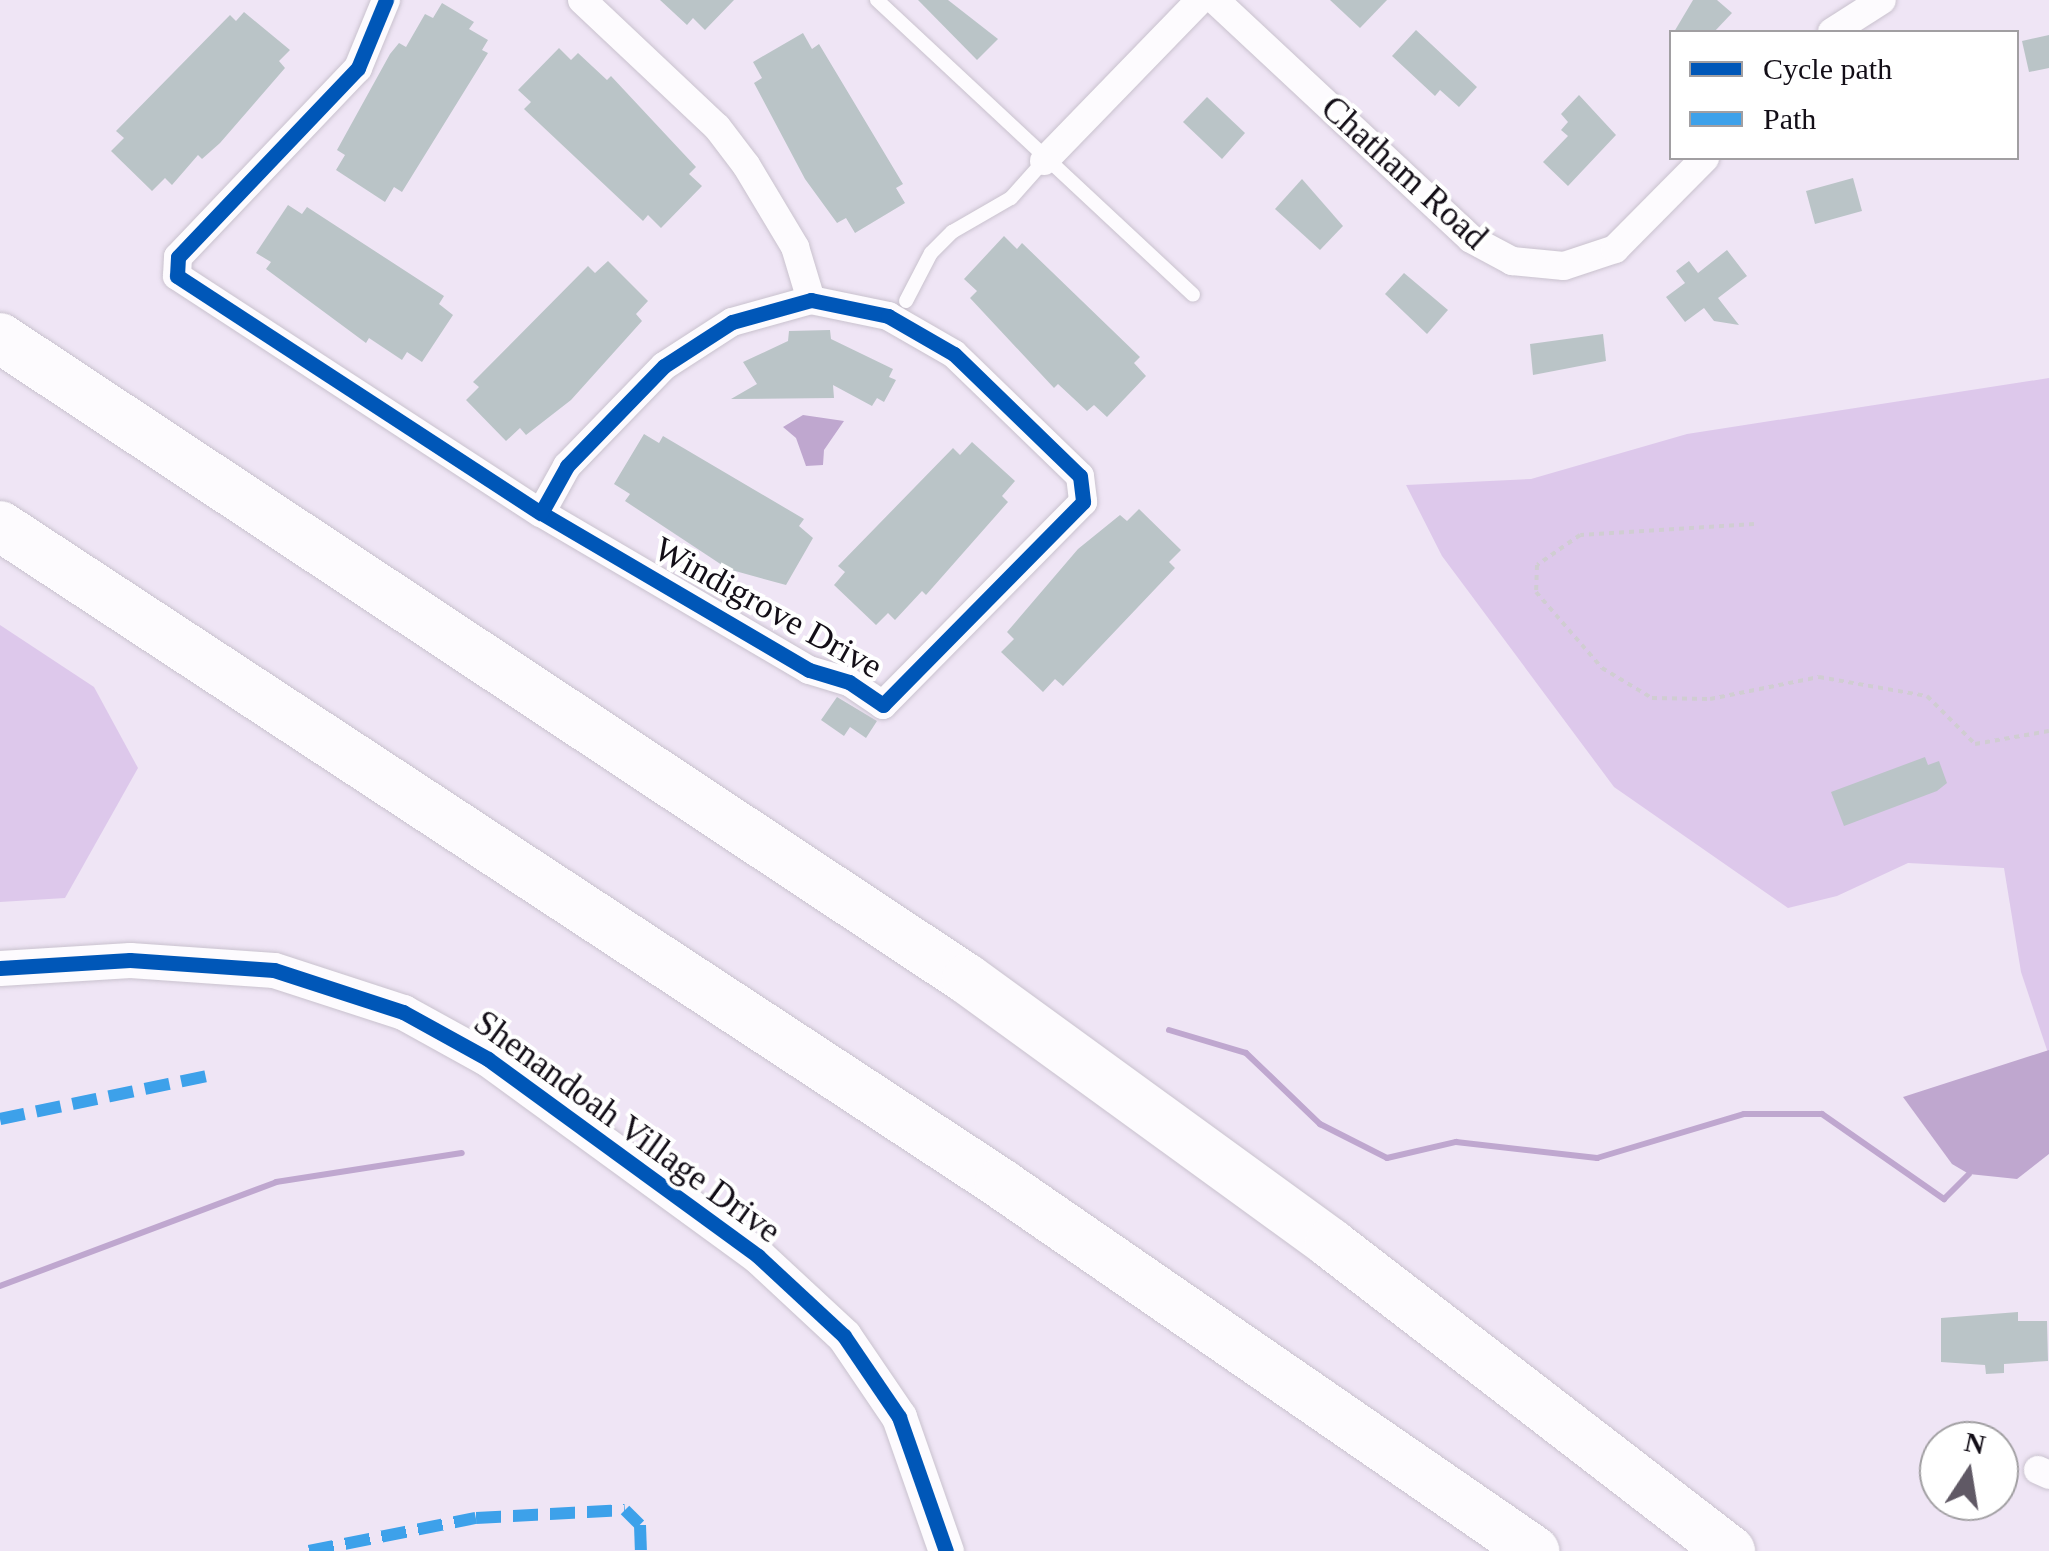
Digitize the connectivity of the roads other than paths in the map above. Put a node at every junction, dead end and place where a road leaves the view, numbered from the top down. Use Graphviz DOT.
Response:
graph roads {
  1 [pos="386,0"];
  2 [pos="582,0"];
  3 [pos="877,0"];
  4 [pos="1200,0"];
  5 [pos="1216,0"];
  6 [pos="1882,0"];
  7 [pos="1835,30"];
  8 [pos="1703,160"];
  9 [pos="1044,161"];
  10 [pos="1194,295"];
  11 [pos="811,300"];
  12 [pos="906,302"];
  13 [pos="0,338"];
  14 [pos="540,513"];
  15 [pos="0,526"];
  16 [pos="0,968"];
  17 [pos="946,1551"];
  18 [pos="1534,1551"];
  19 [pos="1730,1551"];
  1 -- 14 [label="street, Windigrove Drive"];
  2 -- 11 [label="street"];
  3 -- 9 [label="lane"];
  4 -- 9 [label="street"];
  5 -- 8 [label="street, Chatham Road"];
  6 -- 7 [label="street"];
  9 -- 10 [label="lane"];
  9 -- 12 [label="lane"];
  11 -- 14 [label="street, Windigrove Drive"];
  11 -- 14 [label="street, Windigrove Drive"];
  13 -- 19 [label="highway"];
  15 -- 18 [label="highway"];
  16 -- 17 [label="street, Shenandoah Village Drive"];
}
